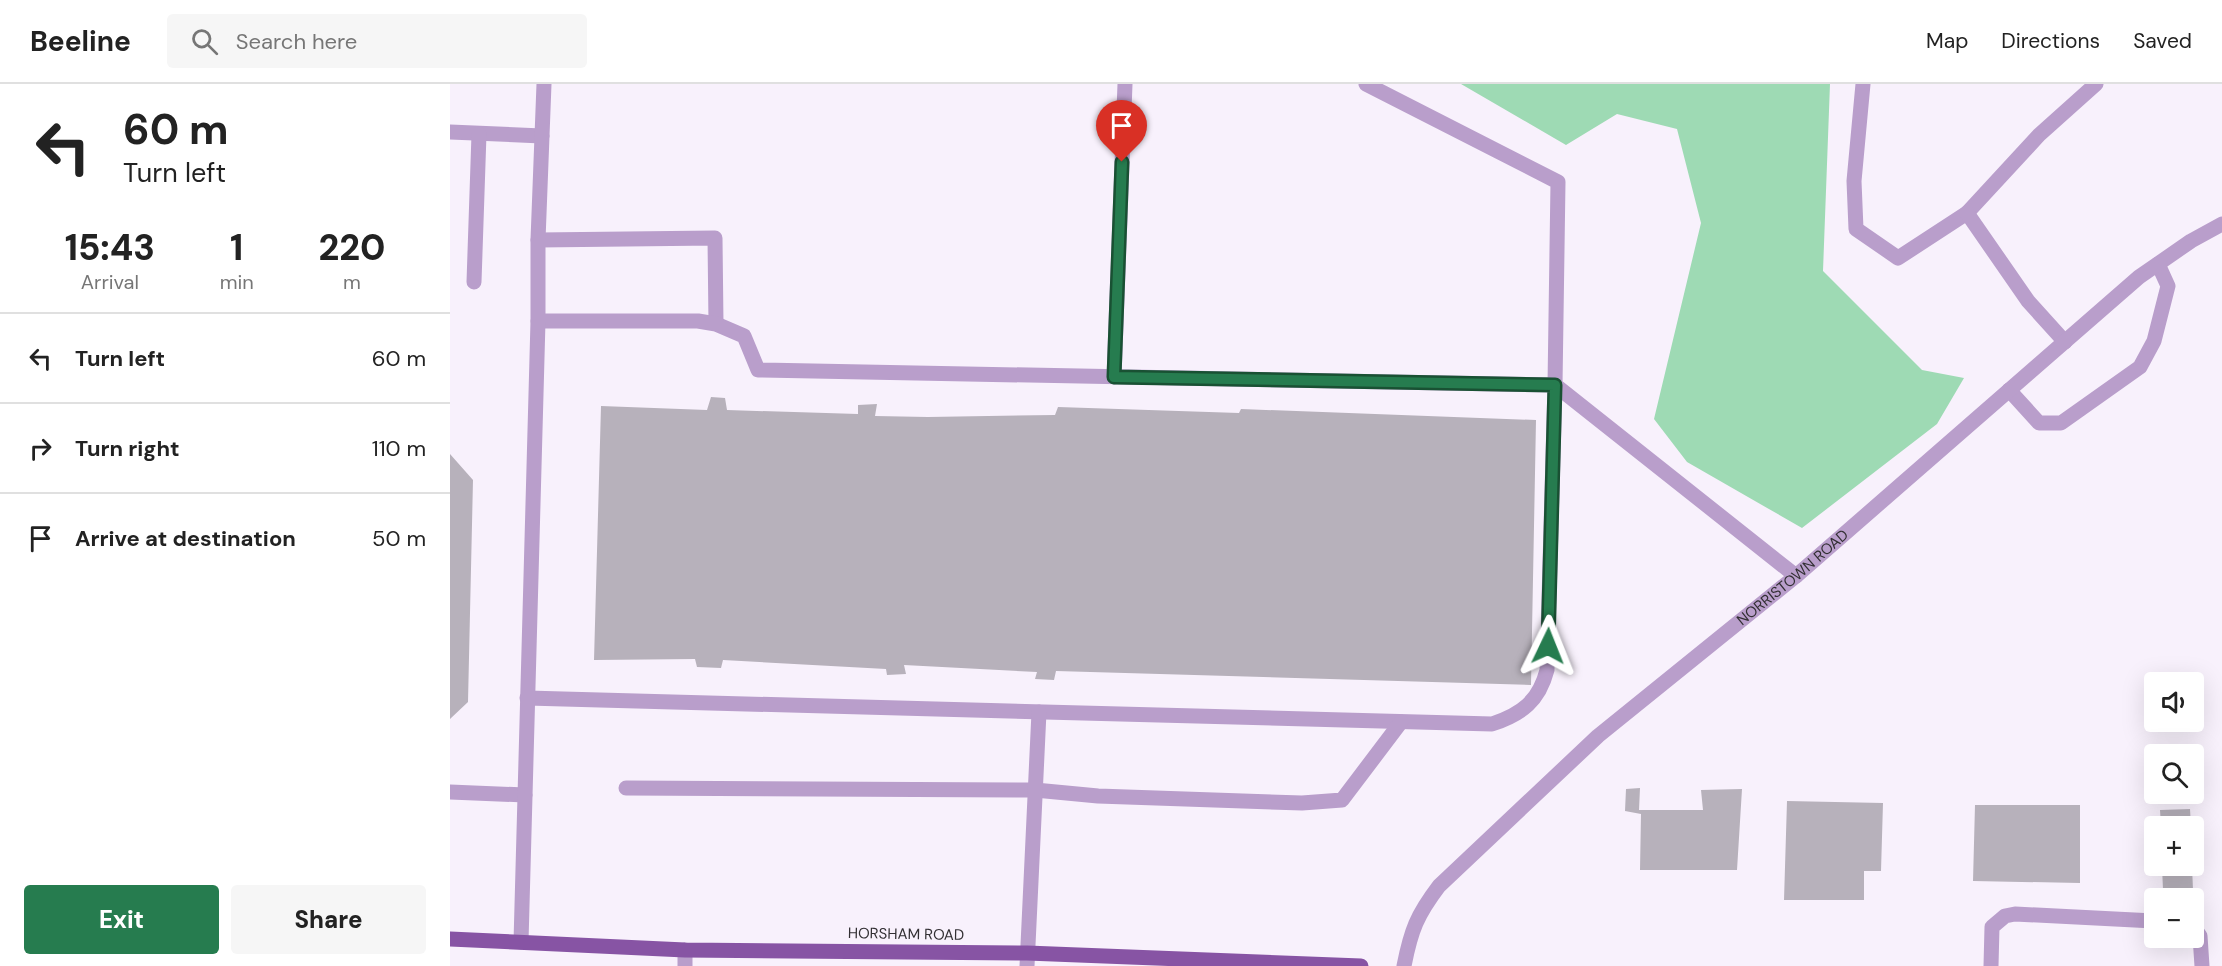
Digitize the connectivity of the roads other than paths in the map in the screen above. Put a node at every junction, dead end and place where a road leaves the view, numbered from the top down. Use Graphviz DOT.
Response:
graph roads {
  1 [pos="544,84"];
  2 [pos="1125,84"];
  3 [pos="1366,84"];
  4 [pos="1863,84"];
  5 [pos="2096,84"];
  6 [pos="450,132"];
  7 [pos="479,134"];
  8 [pos="542,136"];
  9 [pos="1967,213"];
  10 [pos="2222,224"];
  11 [pos="537,240"];
  12 [pos="2158,264"];
  13 [pos="474,282"];
  14 [pos="538,321"];
  15 [pos="716,324"];
  16 [pos="2065,342"];
  17 [pos="1114,377"];
  18 [pos="1555,385"];
  19 [pos="2009,390"];
  20 [pos="1796,576"];
  21 [pos="527,698"];
  22 [pos="1039,712"];
  23 [pos="1401,722"];
  24 [pos="627,788"];
  25 [pos="1035,790"];
  26 [pos="450,792"];
  27 [pos="525,795"];
  28 [pos="2144,920"];
  29 [pos="450,939"];
  30 [pos="521,942"];
  31 [pos="2201,948"];
  32 [pos="685,950"];
  33 [pos="1027,959"];
  34 [pos="1202,963"];
  35 [pos="685,966"];
  36 [pos="1361,966"];
  37 [pos="1404,966"];
  38 [pos="1991,966"];
  39 [pos="2202,966"];
  1 -- 8 [label="street"];
  2 -- 17 [label="street"];
  3 -- 18 [label="street"];
  4 -- 9 [label="street"];
  5 -- 9 [label="street"];
  6 -- 7 [label="street"];
  7 -- 8 [label="street"];
  7 -- 13 [label="street"];
  8 -- 11 [label="street"];
  9 -- 16 [label="street"];
  10 -- 12 [label="street, NORRISTOWN ROAD"];
  11 -- 14 [label="street"];
  11 -- 15 [label="street"];
  12 -- 16 [label="street, NORRISTOWN ROAD"];
  12 -- 19 [label="street"];
  14 -- 15 [label="street"];
  14 -- 21 [label="street"];
  15 -- 17 [label="street"];
  16 -- 19 [label="street, NORRISTOWN ROAD"];
  17 -- 18 [label="street"];
  18 -- 20 [label="street"];
  18 -- 23 [label="street"];
  19 -- 20 [label="street, NORRISTOWN ROAD"];
  20 -- 37 [label="street, NORRISTOWN ROAD"];
  21 -- 22 [label="street"];
  21 -- 27 [label="street"];
  22 -- 23 [label="street"];
  22 -- 25 [label="street"];
  23 -- 25 [label="street"];
  24 -- 25 [label="street"];
  25 -- 33 [label="street"];
  26 -- 27 [label="street"];
  27 -- 30 [label="street"];
  28 -- 38 [label="street"];
  29 -- 30 [label="main road, HORSHAM ROAD"];
  30 -- 32 [label="main road, HORSHAM ROAD"];
  31 -- 39 [label="street"];
  32 -- 33 [label="main road, HORSHAM ROAD"];
  32 -- 35 [label="street"];
  33 -- 34 [label="main road, HORSHAM ROAD"];
  34 -- 36 [label="main road, HORSHAM ROAD"];
}
